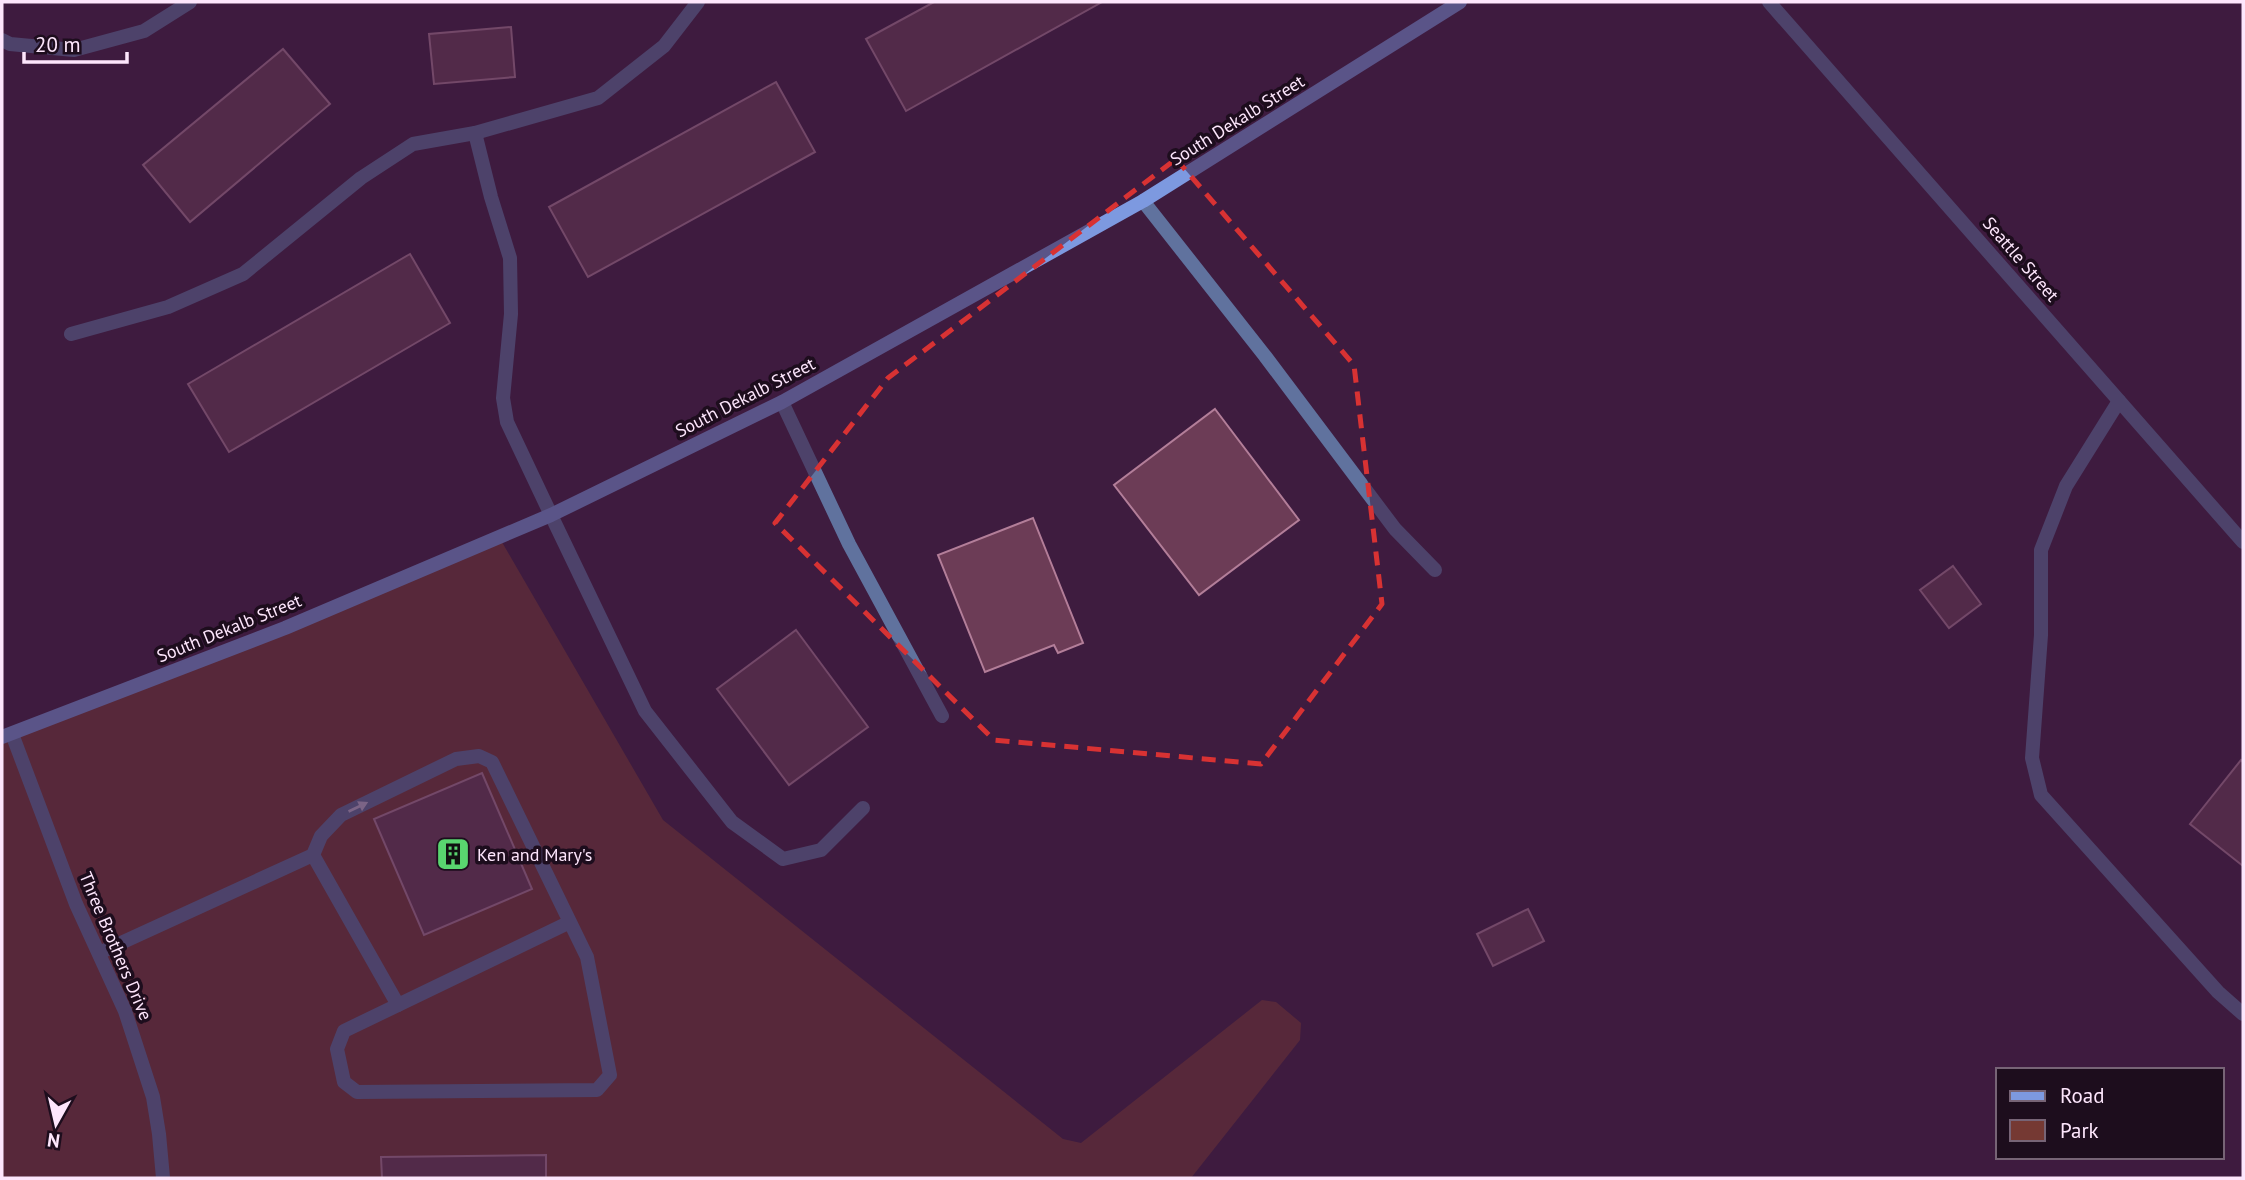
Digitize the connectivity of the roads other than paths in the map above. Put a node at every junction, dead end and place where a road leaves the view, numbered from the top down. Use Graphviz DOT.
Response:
graph roads {
  1 [pos="190,2"];
  2 [pos="698,2"];
  3 [pos="1460,2"];
  4 [pos="1769,2"];
  5 [pos="2,40"];
  6 [pos="475,133"];
  7 [pos="1143,201"];
  8 [pos="71,334"];
  9 [pos="2119,401"];
  10 [pos="782,402"];
  11 [pos="551,515"];
  12 [pos="2243,542"];
  13 [pos="1435,570"];
  14 [pos="942,716"];
  15 [pos="7,736"];
  16 [pos="863,808"];
  17 [pos="313,855"];
  18 [pos="570,922"];
  19 [pos="99,953"];
  20 [pos="398,1005"];
  21 [pos="2243,1014"];
  22 [pos="163,1178"];
  1 -- 5 [label="street"];
  2 -- 6 [label="street"];
  3 -- 7 [label="main road, South Dekalb Street"];
  4 -- 9 [label="street, Seattle Street"];
  6 -- 8 [label="street"];
  6 -- 11 [label="street"];
  7 -- 10 [label="main road, South Dekalb Street"];
  7 -- 13 [label="street"];
  9 -- 12 [label="street, Seattle Street"];
  9 -- 21 [label="street"];
  10 -- 11 [label="main road, South Dekalb Street"];
  10 -- 14 [label="street"];
  11 -- 15 [label="main road, South Dekalb Street"];
  11 -- 16 [label="street"];
  15 -- 19 [label="street, Three Brothers Drive"];
  17 -- 18 [label="street, one-way"];
  17 -- 19 [label="street"];
  17 -- 20 [label="street"];
  18 -- 20 [label="street"];
  18 -- 20 [label="street"];
  19 -- 22 [label="street, Three Brothers Drive"];
}
